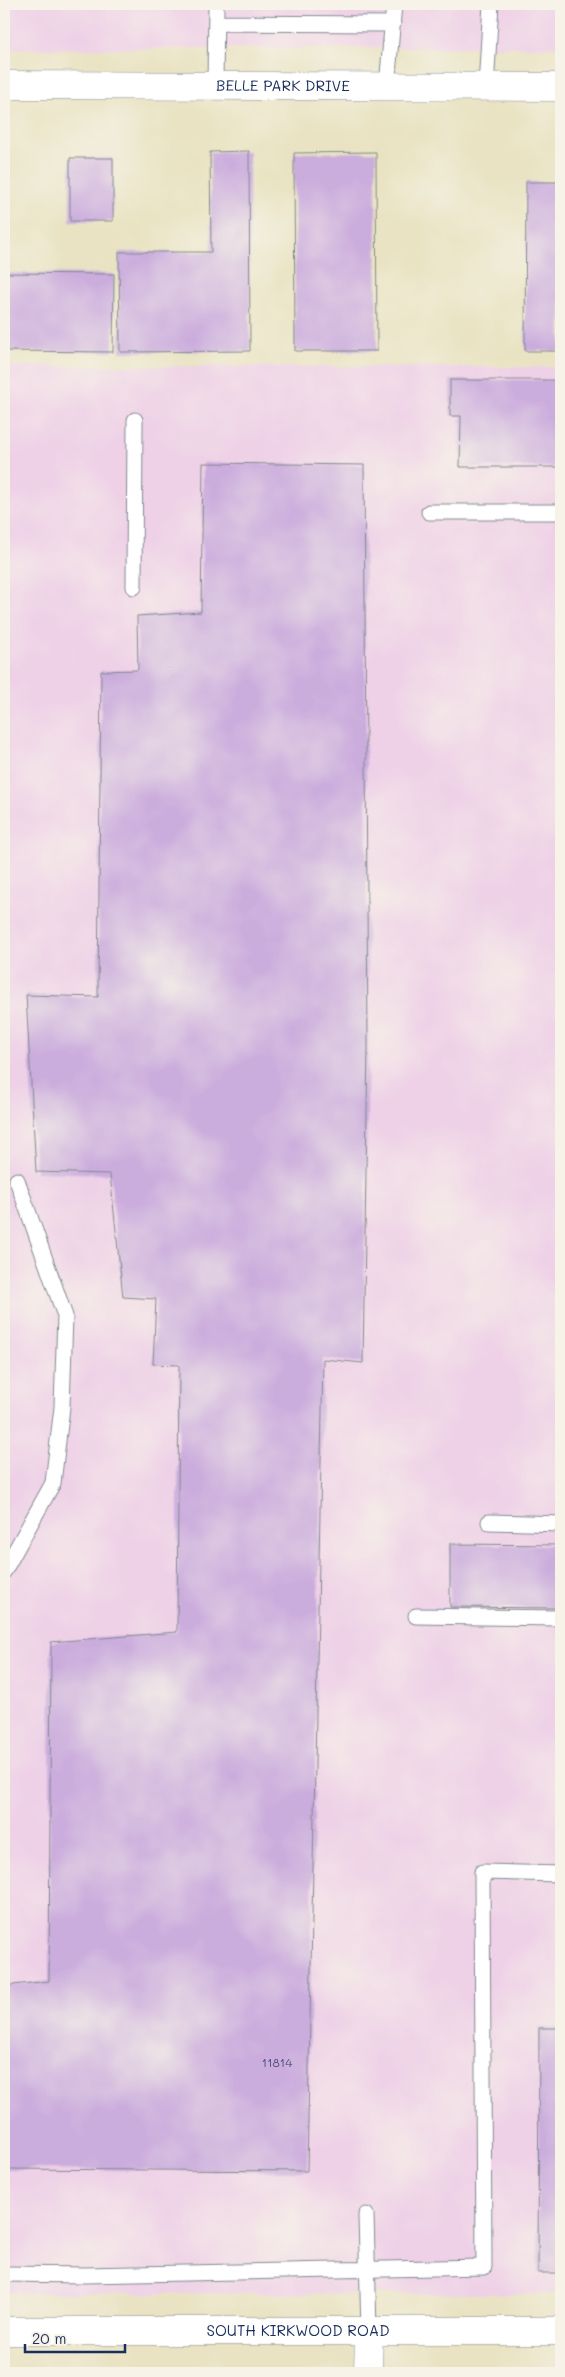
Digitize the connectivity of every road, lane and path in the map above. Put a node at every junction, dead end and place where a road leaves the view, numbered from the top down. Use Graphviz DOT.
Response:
graph roads {
  1 [pos="216,4"];
  2 [pos="394,4"];
  3 [pos="491,4"];
  4 [pos="216,23"];
  5 [pos="393,24"];
  6 [pos="4,85"];
  7 [pos="215,86"];
  8 [pos="387,87"];
  9 [pos="486,87"];
  10 [pos="561,87"];
  11 [pos="136,420"];
  12 [pos="429,512"];
  13 [pos="561,512"];
  14 [pos="134,586"];
  15 [pos="17,1180"];
  16 [pos="489,1522"];
  17 [pos="561,1524"];
  18 [pos="4,1570"];
  19 [pos="416,1616"];
  20 [pos="561,1618"];
  21 [pos="561,1874"];
  22 [pos="366,2214"];
  23 [pos="368,2270"];
  24 [pos="4,2274"];
  25 [pos="4,2331"];
  26 [pos="369,2331"];
  27 [pos="561,2331"];
  28 [pos="368,2373"];
  1 -- 4 [label="lane"];
  2 -- 5 [label="lane"];
  3 -- 9 [label="lane"];
  4 -- 5 [label="lane"];
  4 -- 7 [label="lane"];
  5 -- 8 [label="lane"];
  6 -- 7 [label="main road, BELLE PARK DRIVE"];
  7 -- 8 [label="main road, BELLE PARK DRIVE"];
  8 -- 9 [label="main road, BELLE PARK DRIVE"];
  9 -- 10 [label="main road, BELLE PARK DRIVE"];
  11 -- 14 [label="lane"];
  12 -- 13 [label="lane"];
  15 -- 18 [label="lane"];
  16 -- 17 [label="lane"];
  19 -- 20 [label="lane"];
  21 -- 23 [label="lane"];
  22 -- 23 [label="lane"];
  23 -- 24 [label="lane"];
  23 -- 26 [label="lane"];
  25 -- 26 [label="main road, SOUTH KIRKWOOD ROAD"];
  26 -- 27 [label="main road, SOUTH KIRKWOOD ROAD"];
  26 -- 28 [label="main road"];
}
